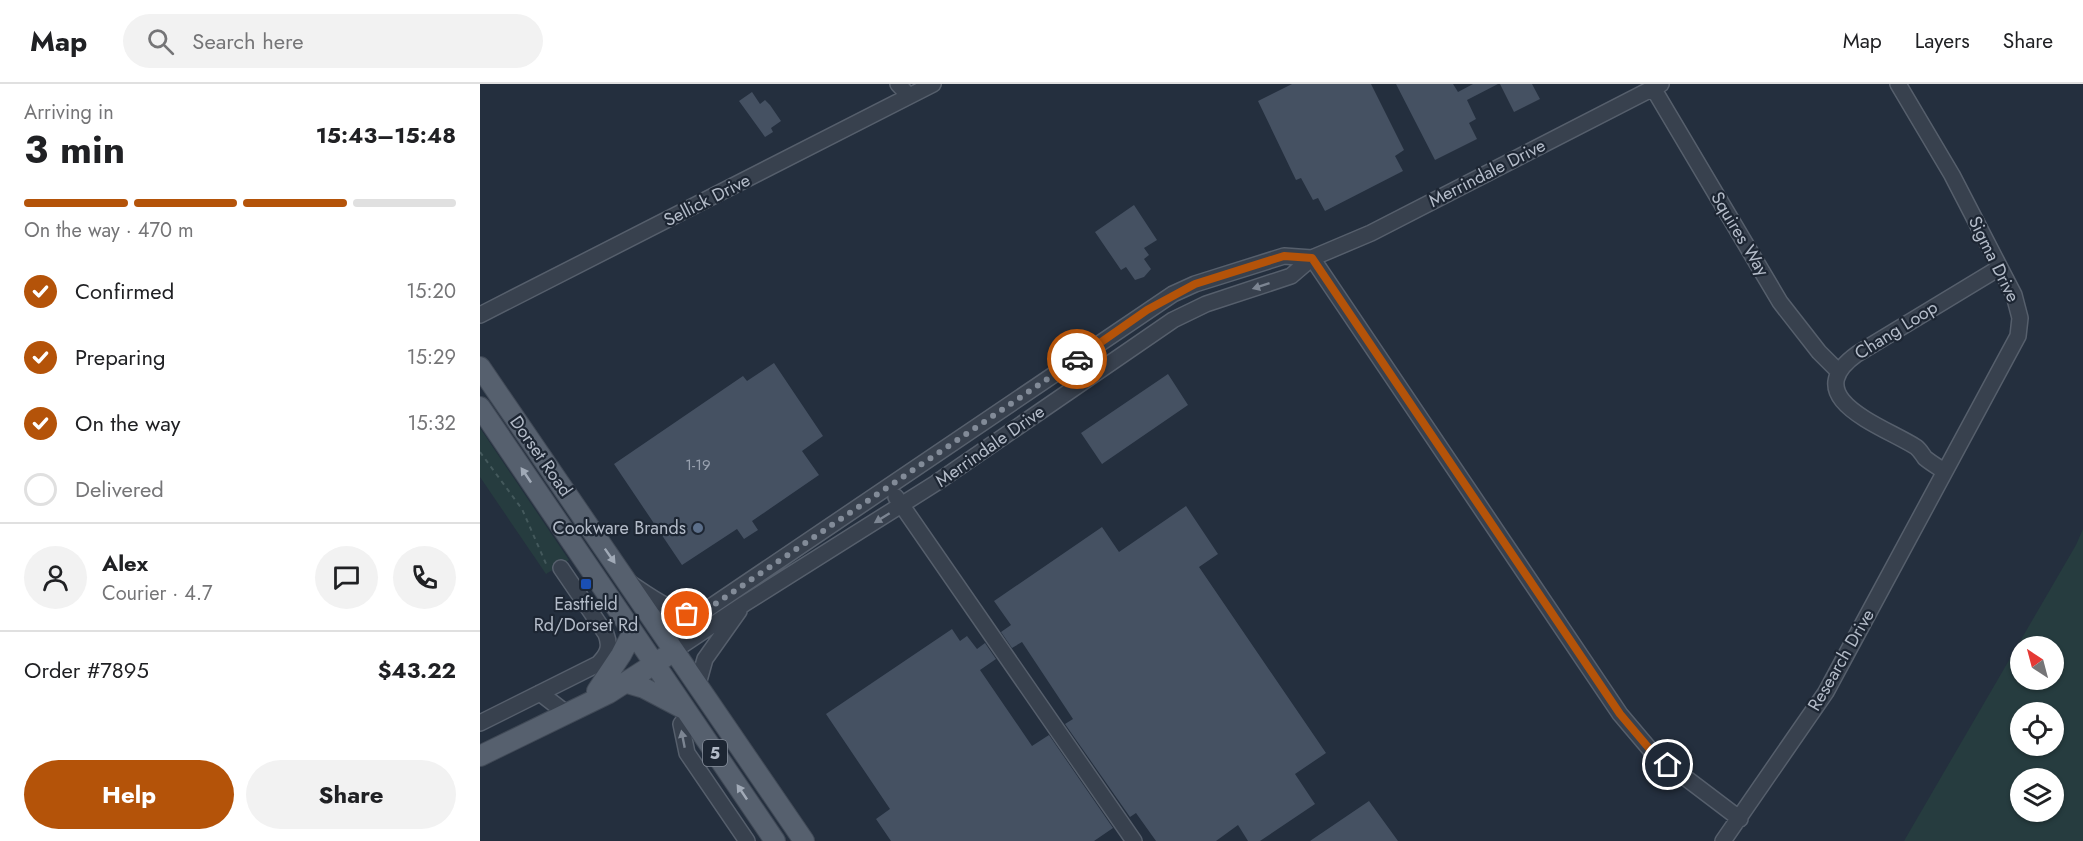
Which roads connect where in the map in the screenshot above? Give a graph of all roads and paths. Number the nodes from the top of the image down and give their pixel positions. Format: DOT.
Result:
graph roads {
  1 [pos="898,84"];
  2 [pos="933,84"];
  3 [pos="1898,84"];
  4 [pos="1657,86"];
  5 [pos="909,96"];
  6 [pos="1312,258"];
  7 [pos="1999,268"];
  8 [pos="480,315"];
  9 [pos="480,368"];
  10 [pos="1838,371"];
  11 [pos="480,407"];
  12 [pos="1004,408"];
  13 [pos="1017,427"];
  14 [pos="480,452"];
  15 [pos="1944,471"];
  16 [pos="889,487"];
  17 [pos="902,506"];
  18 [pos="555,569"];
  19 [pos="628,582"];
  20 [pos="744,604"];
  21 [pos="699,615"];
  22 [pos="632,634"];
  23 [pos="671,644"];
  24 [pos="651,659"];
  25 [pos="627,683"];
  26 [pos="698,684"];
  27 [pos="597,691"];
  28 [pos="540,693"];
  29 [pos="573,709"];
  30 [pos="688,712"];
  31 [pos="480,723"];
  32 [pos="480,756"];
  33 [pos="1740,819"];
  34 [pos="747,841"];
  35 [pos="775,841"];
  36 [pos="804,841"];
  37 [pos="1134,841"];
  38 [pos="1723,841"];
  1 -- 5 [label="street"];
  2 -- 5 [label="street, Sellick Drive"];
  3 -- 7 [label="street, Sigma Drive"];
  4 -- 6 [label="street, Merrindale Drive"];
  4 -- 10 [label="street, Squires Way"];
  5 -- 8 [label="street, Sellick Drive"];
  6 -- 12 [label="street, Merrindale Drive"];
  6 -- 13 [label="street, Merrindale Drive, one-way"];
  6 -- 33 [label="street"];
  7 -- 10 [label="street, Chang Loop"];
  7 -- 15 [label="street, Sigma Drive"];
  9 -- 19 [label="main road, Dorset Road / 5, one-way"];
  10 -- 15 [label="street, Chang Loop"];
  22 -- 11 [label="main road, Dorset Road / 5, one-way"];
  12 -- 13 [label="street"];
  12 -- 16 [label="street, Merrindale Drive"];
  13 -- 17 [label="street, Merrindale Drive"];
  14 -- 18 [label="path"];
  15 -- 33 [label="street, Research Drive"];
  16 -- 17 [label="street"];
  16 -- 21 [label="street, Merrindale Drive"];
  17 -- 20 [label="street, Merrindale Drive, one-way"];
  17 -- 37 [label="street"];
  18 -- 28 [label="street"];
  19 -- 21 [label="street"];
  19 -- 23 [label="main road, Dorset Road / 5"];
  20 -- 23 [label="street, Merrindale Drive"];
  20 -- 26 [label="street"];
  21 -- 23 [label="street, Merrindale Drive"];
  22 -- 24 [label="main road, Dorset Road / 5"];
  22 -- 27 [label="main road"];
  23 -- 24 [label="main road"];
  23 -- 26 [label="main road, Dorset Road / 5"];
  24 -- 25 [label="main road"];
  24 -- 27 [label="main road"];
  24 -- 30 [label="main road, Dorset Road / 5"];
  25 -- 29 [label="main road"];
  25 -- 30 [label="main road"];
  26 -- 36 [label="main road, Dorset Road / 5"];
  27 -- 29 [label="main road"];
  28 -- 29 [label="street"];
  28 -- 31 [label="street"];
  29 -- 32 [label="main road"];
  34 -- 30 [label="street, one-way"];
  35 -- 30 [label="main road, Dorset Road / 5, one-way"];
  33 -- 38 [label="street, Research Drive"];
}
